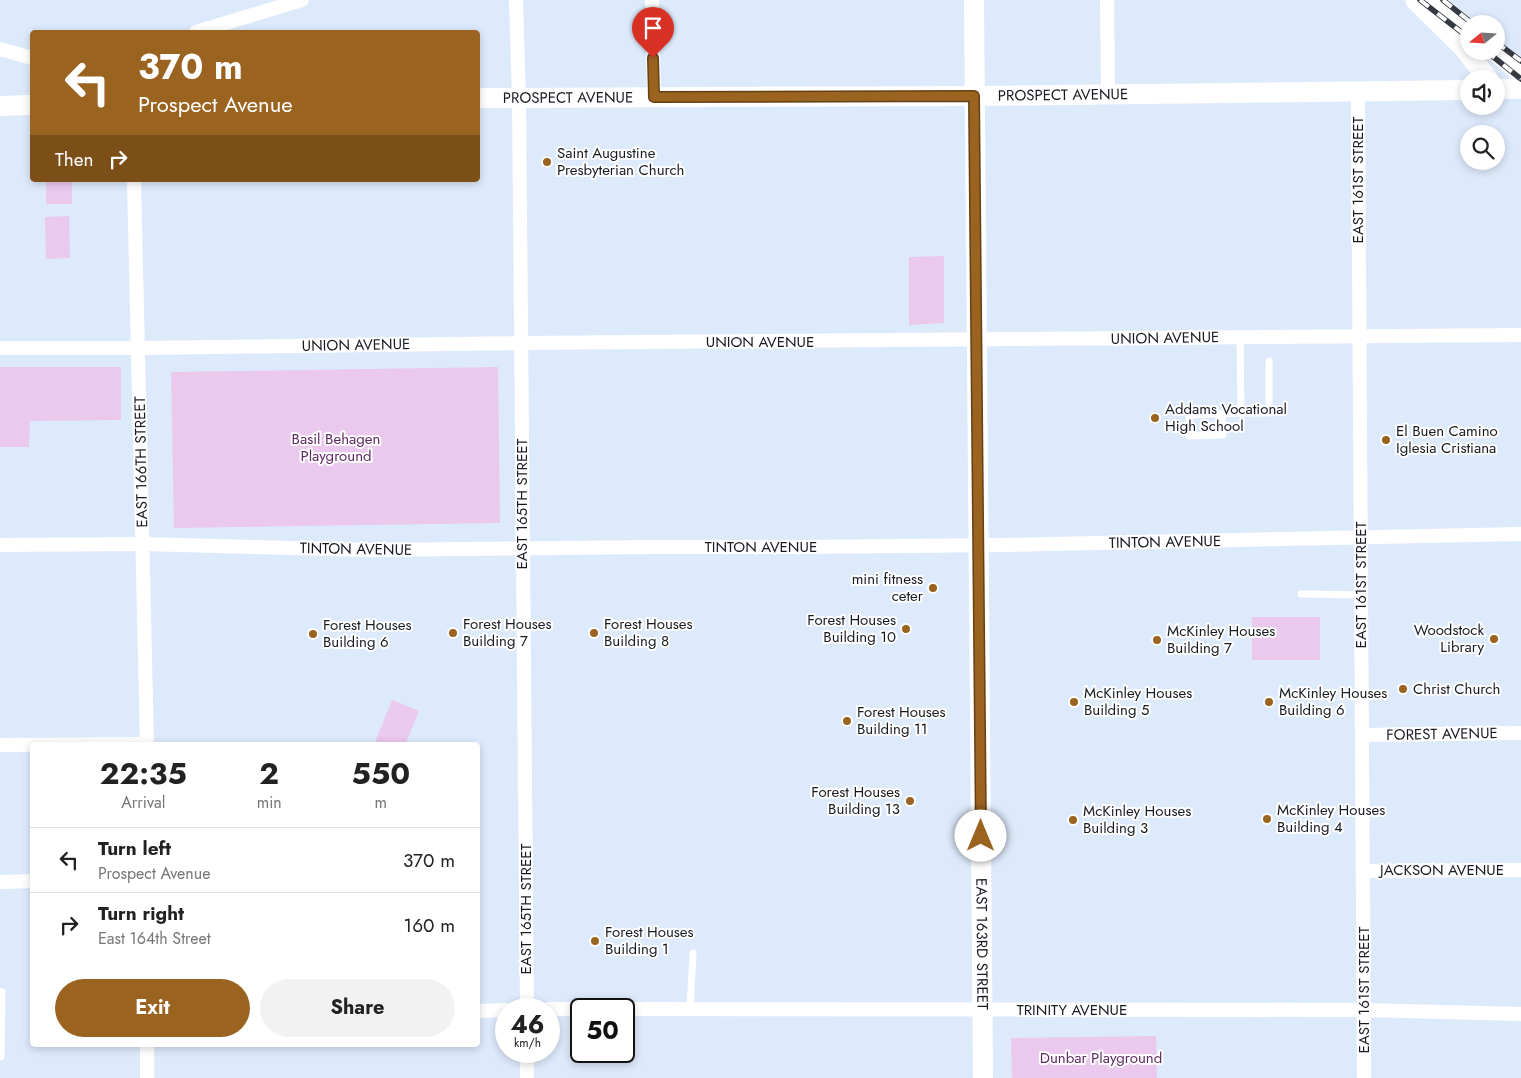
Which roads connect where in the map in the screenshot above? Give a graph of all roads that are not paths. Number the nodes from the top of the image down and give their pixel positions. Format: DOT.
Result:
graph roads {
  1 [pos="302,0"];
  2 [pos="516,0"];
  3 [pos="652,0"];
  4 [pos="974,0"];
  5 [pos="1106,0"];
  6 [pos="1415,0"];
  7 [pos="1432,0"];
  8 [pos="1460,23"];
  9 [pos="203,30"];
  10 [pos="0,49"];
  11 [pos="30,57"];
  12 [pos="1505,59"];
  13 [pos="1481,70"];
  14 [pos="1521,73"];
  15 [pos="1505,89"];
  16 [pos="1521,89"];
  17 [pos="1460,90"];
  18 [pos="1358,92"];
  19 [pos="1108,94"];
  20 [pos="974,96"];
  21 [pos="654,97"];
  22 [pos="480,98"];
  23 [pos="519,98"];
  24 [pos="30,104"];
  25 [pos="0,106"];
  26 [pos="134,182"];
  27 [pos="1521,335"];
  28 [pos="1360,336"];
  29 [pos="1240,337"];
  30 [pos="976,340"];
  31 [pos="521,343"];
  32 [pos="0,348"];
  33 [pos="139,348"];
  34 [pos="1269,362"];
  35 [pos="1241,413"];
  36 [pos="1222,414"];
  37 [pos="1521,534"];
  38 [pos="1361,538"];
  39 [pos="143,544"];
  40 [pos="0,545"];
  41 [pos="978,545"];
  42 [pos="523,549"];
  43 [pos="1301,594"];
  44 [pos="1361,595"];
  45 [pos="1521,733"];
  46 [pos="1362,735"];
  47 [pos="147,742"];
  48 [pos="0,745"];
  49 [pos="30,745"];
  50 [pos="1521,870"];
  51 [pos="1363,871"];
  52 [pos="30,881"];
  53 [pos="0,882"];
  54 [pos="693,953"];
  55 [pos="0,992"];
  56 [pos="527,998"];
  57 [pos="635,1009"];
  58 [pos="690,1009"];
  59 [pos="495,1010"];
  60 [pos="982,1010"];
  61 [pos="1364,1010"];
  62 [pos="480,1011"];
  63 [pos="1521,1014"];
  64 [pos="147,1047"];
  65 [pos="1,1057"];
  66 [pos="527,1063"];
  67 [pos="147,1078"];
  68 [pos="527,1078"];
  69 [pos="983,1078"];
  70 [pos="1364,1078"];
  1 -- 9 [label="street"];
  2 -- 23 [label="street, EAST 165TH STREET"];
  3 -- 21 [label="street"];
  4 -- 20 [label="main road, EAST 163RD STREET"];
  5 -- 19 [label="street"];
  6 -- 13 [label="main road"];
  7 -- 8 [label="main road"];
  10 -- 11 [label="street"];
  12 -- 14 [label="main road"];
  15 -- 16 [label="main road"];
  17 -- 18 [label="main road, PROSPECT AVENUE"];
  18 -- 19 [label="main road, PROSPECT AVENUE"];
  18 -- 28 [label="street, EAST 161ST STREET"];
  19 -- 20 [label="main road, PROSPECT AVENUE"];
  20 -- 21 [label="main road, PROSPECT AVENUE"];
  20 -- 30 [label="main road, EAST 163RD STREET"];
  21 -- 23 [label="main road, PROSPECT AVENUE"];
  22 -- 23 [label="main road, PROSPECT AVENUE"];
  23 -- 31 [label="street, EAST 165TH STREET"];
  24 -- 25 [label="main road"];
  26 -- 33 [label="street, EAST 166TH STREET"];
  27 -- 28 [label="street, UNION AVENUE"];
  28 -- 29 [label="street, UNION AVENUE"];
  28 -- 38 [label="street, EAST 161ST STREET"];
  29 -- 30 [label="street, UNION AVENUE"];
  29 -- 35 [label="lane"];
  30 -- 31 [label="street, UNION AVENUE"];
  30 -- 41 [label="main road, EAST 163RD STREET"];
  31 -- 33 [label="street, UNION AVENUE"];
  31 -- 42 [label="street, EAST 165TH STREET"];
  32 -- 33 [label="street, UNION AVENUE"];
  33 -- 39 [label="street, EAST 166TH STREET"];
  34 -- 35 [label="lane"];
  35 -- 36 [label="lane"];
  36 -- 36 [label="lane"];
  37 -- 38 [label="street, TINTON AVENUE"];
  38 -- 41 [label="street, TINTON AVENUE"];
  38 -- 44 [label="street, EAST 161ST STREET"];
  39 -- 40 [label="street, TINTON AVENUE"];
  39 -- 42 [label="street, TINTON AVENUE"];
  39 -- 47 [label="street, EAST 166TH STREET"];
  41 -- 42 [label="street, TINTON AVENUE"];
  41 -- 60 [label="main road, EAST 163RD STREET"];
  42 -- 56 [label="street, EAST 165TH STREET"];
  43 -- 44 [label="lane"];
  44 -- 46 [label="street, EAST 161ST STREET"];
  45 -- 46 [label="street, FOREST AVENUE"];
  46 -- 51 [label="street, EAST 161ST STREET"];
  48 -- 49 [label="street"];
  50 -- 51 [label="street, JACKSON AVENUE"];
  51 -- 61 [label="street, EAST 161ST STREET"];
  52 -- 53 [label="street"];
  54 -- 58 [label="lane"];
  55 -- 65 [label="lane"];
  57 -- 58 [label="street, TRINITY AVENUE"];
  58 -- 60 [label="street, TRINITY AVENUE"];
  59 -- 62 [label="street"];
  60 -- 61 [label="street, TRINITY AVENUE"];
  60 -- 69 [label="main road, EAST 163RD STREET"];
  61 -- 63 [label="street, TRINITY AVENUE"];
  61 -- 70 [label="street, EAST 161ST STREET"];
  64 -- 67 [label="street"];
  66 -- 68 [label="street"];
}
